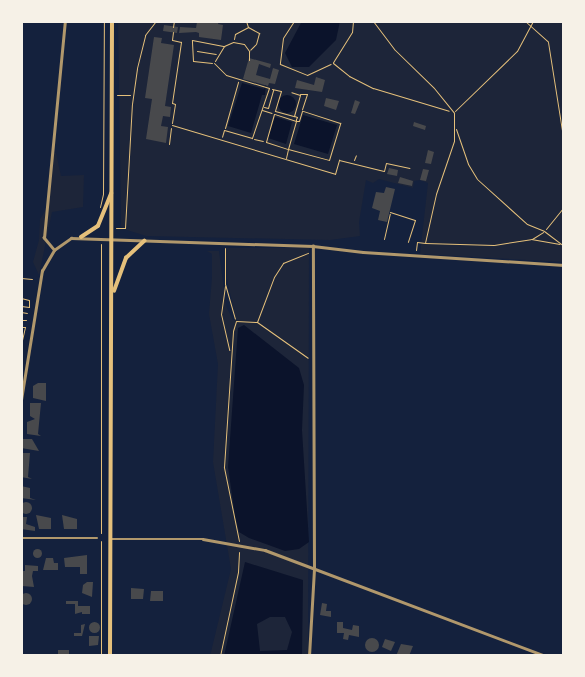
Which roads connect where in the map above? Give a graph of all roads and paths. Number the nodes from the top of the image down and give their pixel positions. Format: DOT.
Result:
graph roads {
  1 [pos="65,21"];
  2 [pos="104,21"];
  3 [pos="112,21"];
  4 [pos="156,21"];
  5 [pos="174,21"];
  6 [pos="246,21"];
  7 [pos="294,21"];
  8 [pos="353,21"];
  9 [pos="373,21"];
  10 [pos="526,21"];
  11 [pos="533,21"];
  12 [pos="532,26"];
  13 [pos="173,27"];
  14 [pos="248,27"];
  15 [pos="173,32"];
  16 [pos="233,42"];
  17 [pos="224,46"];
  18 [pos="194,51"];
  19 [pos="248,51"];
  20 [pos="218,54"];
  21 [pos="248,60"];
  22 [pos="214,63"];
  23 [pos="333,63"];
  24 [pos="239,79"];
  25 [pos="269,88"];
  26 [pos="274,89"];
  27 [pos="281,91"];
  28 [pos="284,92"];
  29 [pos="291,92"];
  30 [pos="132,95"];
  31 [pos="300,95"];
  32 [pos="113,96"];
  33 [pos="269,107"];
  34 [pos="261,108"];
  35 [pos="276,109"];
  36 [pos="302,111"];
  37 [pos="452,112"];
  38 [pos="274,114"];
  39 [pos="294,116"];
  40 [pos="296,121"];
  41 [pos="172,125"];
  42 [pos="455,127"];
  43 [pos="225,130"];
  44 [pos="252,138"];
  45 [pos="222,139"];
  46 [pos="266,142"];
  47 [pos="564,143"];
  48 [pos="169,144"];
  49 [pos="288,149"];
  50 [pos="356,155"];
  51 [pos="285,160"];
  52 [pos="330,160"];
  53 [pos="338,162"];
  54 [pos="353,162"];
  55 [pos="409,168"];
  56 [pos="113,192"];
  57 [pos="564,207"];
  58 [pos="97,216"];
  59 [pos="113,227"];
  60 [pos="544,231"];
  61 [pos="81,237"];
  62 [pos="101,238"];
  63 [pos="113,239"];
  64 [pos="384,239"];
  65 [pos="531,239"];
  66 [pos="144,241"];
  67 [pos="408,242"];
  68 [pos="225,243"];
  69 [pos="425,243"];
  70 [pos="563,245"];
  71 [pos="313,246"];
  72 [pos="54,250"];
  73 [pos="416,256"];
  74 [pos="564,264"];
  75 [pos="21,278"];
  76 [pos="32,279"];
  77 [pos="225,284"];
  78 [pos="113,293"];
  79 [pos="21,299"];
  80 [pos="21,306"];
  81 [pos="21,312"];
  82 [pos="27,313"];
  83 [pos="21,320"];
  84 [pos="26,320"];
  85 [pos="236,321"];
  86 [pos="257,322"];
  87 [pos="21,327"];
  88 [pos="21,331"];
  89 [pos="22,338"];
  90 [pos="21,345"];
  91 [pos="230,352"];
  92 [pos="312,361"];
  93 [pos="23,380"];
  94 [pos="21,400"];
  95 [pos="21,538"];
  96 [pos="99,538"];
  97 [pos="111,538"];
  98 [pos="240,544"];
  99 [pos="314,568"];
  100 [pos="101,656"];
  101 [pos="110,656"];
  102 [pos="220,656"];
  103 [pos="309,656"];
  104 [pos="546,656"];
  1 -- 72 [label="street"];
  2 -- 58 [label="path"];
  3 -- 32 [label="main road"];
  4 -- 30 [label="path"];
  5 -- 13 [label="path"];
  6 -- 14 [label="path"];
  7 -- 23 [label="path"];
  8 -- 23 [label="path"];
  9 -- 37 [label="path"];
  10 -- 12 [label="path"];
  11 -- 12 [label="path"];
  12 -- 37 [label="path"];
  12 -- 47 [label="path"];
  14 -- 16 [label="path"];
  14 -- 19 [label="path"];
  15 -- 41 [label="path"];
  16 -- 17 [label="path"];
  16 -- 19 [label="path"];
  17 -- 18 [label="path"];
  17 -- 20 [label="path"];
  18 -- 20 [label="path"];
  18 -- 22 [label="path"];
  19 -- 21 [label="path"];
  20 -- 22 [label="path"];
  22 -- 24 [label="path"];
  23 -- 37 [label="path"];
  24 -- 25 [label="path"];
  24 -- 43 [label="path"];
  25 -- 26 [label="path"];
  25 -- 34 [label="path"];
  26 -- 27 [label="path"];
  26 -- 33 [label="path"];
  27 -- 28 [label="path"];
  27 -- 35 [label="path"];
  29 -- 31 [label="path"];
  30 -- 32 [label="path"];
  30 -- 59 [label="path"];
  31 -- 36 [label="path"];
  31 -- 39 [label="path"];
  32 -- 56 [label="main road"];
  33 -- 34 [label="path"];
  33 -- 35 [label="path"];
  34 -- 38 [label="path"];
  34 -- 44 [label="path"];
  35 -- 39 [label="path"];
  36 -- 40 [label="path"];
  36 -- 52 [label="path"];
  37 -- 42 [label="path"];
  38 -- 40 [label="path"];
  38 -- 46 [label="path"];
  39 -- 40 [label="path"];
  40 -- 49 [label="path"];
  41 -- 45 [label="path"];
  41 -- 48 [label="path"];
  42 -- 60 [label="path"];
  42 -- 69 [label="path"];
  43 -- 44 [label="path"];
  43 -- 45 [label="path"];
  44 -- 46 [label="path"];
  45 -- 51 [label="path"];
  46 -- 49 [label="path"];
  49 -- 51 [label="path"];
  49 -- 52 [label="path"];
  50 -- 54 [label="path"];
  51 -- 53 [label="path"];
  52 -- 53 [label="path"];
  53 -- 54 [label="path"];
  54 -- 55 [label="path"];
  56 -- 59 [label="main road"];
  56 -- 61 [label="main road"];
  57 -- 60 [label="path"];
  59 -- 63 [label="main road"];
  60 -- 65 [label="path"];
  60 -- 70 [label="path"];
  61 -- 62 [label="street"];
  61 -- 72 [label="street"];
  62 -- 63 [label="street"];
  62 -- 96 [label="path"];
  63 -- 66 [label="street"];
  63 -- 78 [label="main road"];
  64 -- 67 [label="path"];
  65 -- 69 [label="path"];
  65 -- 70 [label="path"];
  66 -- 68 [label="street"];
  66 -- 78 [label="main road"];
  68 -- 71 [label="street"];
  68 -- 77 [label="path"];
  69 -- 73 [label="path"];
  71 -- 73 [label="street"];
  71 -- 86 [label="path"];
  71 -- 92 [label="street"];
  72 -- 93 [label="street"];
  73 -- 74 [label="street"];
  75 -- 76 [label="path"];
  77 -- 85 [label="path"];
  77 -- 91 [label="path"];
  78 -- 97 [label="main road"];
  79 -- 80 [label="path"];
  81 -- 82 [label="path"];
  83 -- 84 [label="path"];
  85 -- 86 [label="path"];
  85 -- 91 [label="path"];
  86 -- 92 [label="path"];
  87 -- 89 [label="path"];
  88 -- 89 [label="path"];
  89 -- 90 [label="path"];
  91 -- 98 [label="path"];
  92 -- 99 [label="street"];
  93 -- 94 [label="street"];
  95 -- 96 [label="street"];
  96 -- 100 [label="path"];
  97 -- 98 [label="street"];
  97 -- 101 [label="main road"];
  98 -- 99 [label="street"];
  98 -- 102 [label="path"];
  99 -- 103 [label="street"];
  99 -- 104 [label="street"];
}
